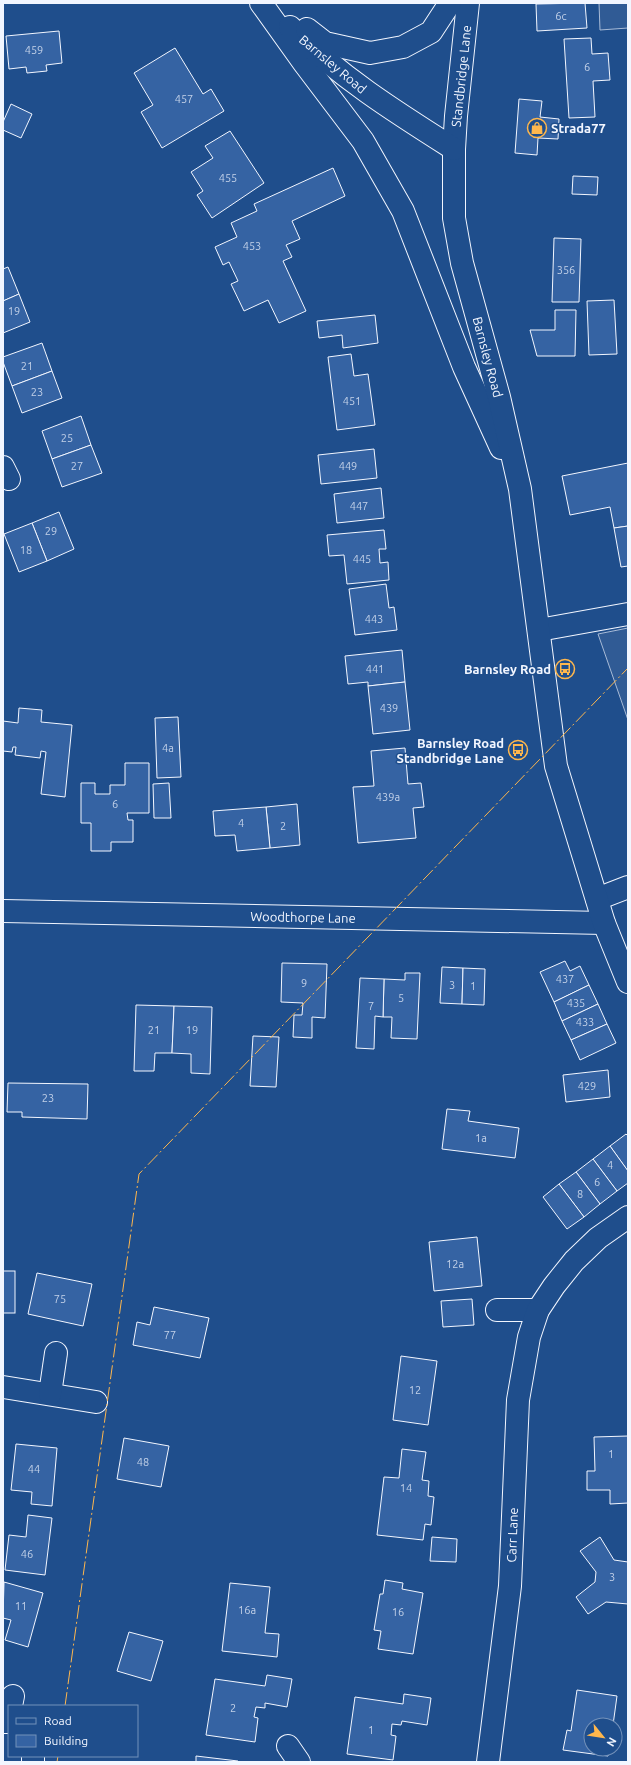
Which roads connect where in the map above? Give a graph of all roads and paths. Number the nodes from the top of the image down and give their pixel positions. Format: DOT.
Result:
graph roads {
  1 [pos="261,3"];
  2 [pos="266,3"];
  3 [pos="273,3"];
  4 [pos="450,3"];
  5 [pos="468,3"];
  6 [pos="454,149"];
  7 [pos="520,489"];
  8 [pos="628,614"];
  9 [pos="539,630"];
  10 [pos="628,886"];
  11 [pos="597,899"];
  12 [pos="3,911"];
  13 [pos="604,923"];
  14 [pos="628,982"];
  15 [pos="628,1217"];
  16 [pos="498,1310"];
  17 [pos="538,1310"];
  18 [pos="56,1354"];
  19 [pos="3,1388"];
  20 [pos="50,1394"];
  21 [pos="96,1402"];
  22 [pos="488,1762"];
  1 -- 7 [label="main road"];
  2 -- 6 [label="main road, Barnsley Road"];
  3 -- 4 [label="main road"];
  5 -- 6 [label="main road, Standbridge Lane"];
  6 -- 7 [label="main road, Barnsley Road"];
  7 -- 9 [label="main road, Barnsley Road"];
  8 -- 9 [label="main road"];
  9 -- 11 [label="main road, Barnsley Road"];
  10 -- 11 [label="main road"];
  11 -- 13 [label="main road, Barnsley Road"];
  12 -- 13 [label="main road, Woodthorpe Lane"];
  13 -- 14 [label="main road, Barnsley Road"];
  15 -- 17 [label="main road, Carr Lane"];
  16 -- 17 [label="main road"];
  17 -- 22 [label="main road, Carr Lane"];
  18 -- 20 [label="main road"];
  19 -- 20 [label="main road"];
  20 -- 21 [label="main road"];
}
